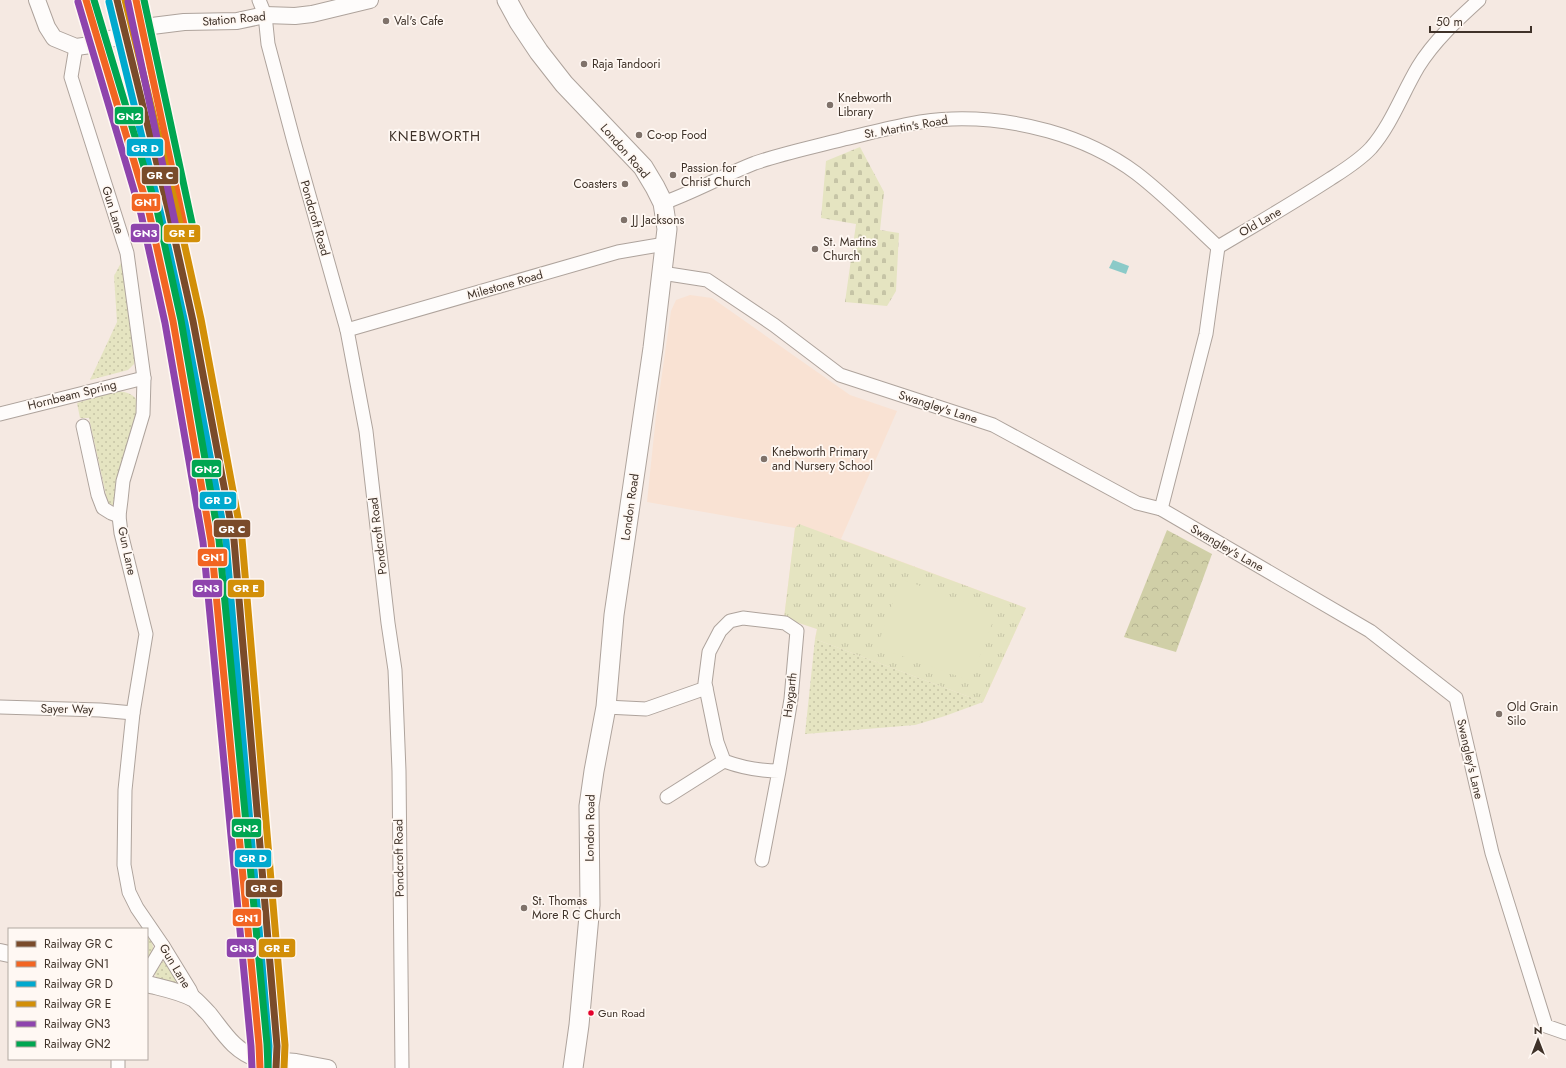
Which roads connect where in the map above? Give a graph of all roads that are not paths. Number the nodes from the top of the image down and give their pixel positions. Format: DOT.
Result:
graph roads {
  1 [pos="37,0"];
  2 [pos="259,0"];
  3 [pos="370,0"];
  4 [pos="507,0"];
  5 [pos="1480,0"];
  6 [pos="265,15"];
  7 [pos="76,47"];
  8 [pos="663,203"];
  9 [pos="665,244"];
  10 [pos="1218,247"];
  11 [pos="662,273"];
  12 [pos="347,330"];
  13 [pos="144,378"];
  14 [pos="0,414"];
  15 [pos="83,426"];
  16 [pos="1161,509"];
  17 [pos="120,516"];
  18 [pos="706,688"];
  19 [pos="0,707"];
  20 [pos="606,707"];
  21 [pos="134,713"];
  22 [pos="724,761"];
  23 [pos="779,771"];
  24 [pos="667,797"];
  25 [pos="762,860"];
  26 [pos="163,946"];
  27 [pos="148,971"];
  28 [pos="148,984"];
  29 [pos="194,999"];
  30 [pos="1566,1033"];
  31 [pos="328,1068"];
  32 [pos="402,1068"];
  33 [pos="573,1068"];
  1 -- 7 [label="street"];
  2 -- 6 [label="street, Pondcroft Road"];
  3 -- 6 [label="street, Station Road"];
  4 -- 8 [label="main road, London Road"];
  5 -- 10 [label="street, Old Lane"];
  6 -- 7 [label="street, Station Road"];
  6 -- 12 [label="street, Pondcroft Road"];
  7 -- 13 [label="street, Gun Lane"];
  8 -- 9 [label="main road, London Road"];
  8 -- 10 [label="street, St. Martin's Road"];
  9 -- 11 [label="main road, London Road"];
  9 -- 12 [label="street, Milestone Road"];
  10 -- 16 [label="street"];
  11 -- 16 [label="street, Swangley's Lane"];
  11 -- 20 [label="main road, London Road"];
  12 -- 32 [label="street, Pondcroft Road"];
  13 -- 14 [label="street, Hornbeam Spring"];
  13 -- 17 [label="street, Gun Lane"];
  15 -- 17 [label="street"];
  16 -- 30 [label="street, Swangley's Lane"];
  17 -- 21 [label="street, Gun Lane"];
  18 -- 20 [label="street"];
  18 -- 22 [label="street, Haygarth"];
  18 -- 23 [label="street, Haygarth"];
  19 -- 21 [label="street, Sayer Way"];
  20 -- 33 [label="main road, London Road"];
  21 -- 26 [label="street, Gun Lane"];
  22 -- 23 [label="street"];
  22 -- 24 [label="street"];
  23 -- 25 [label="street"];
  26 -- 27 [label="street"];
  26 -- 29 [label="street, Gun Lane"];
  28 -- 29 [label="street"];
  29 -- 31 [label="street"];
}
